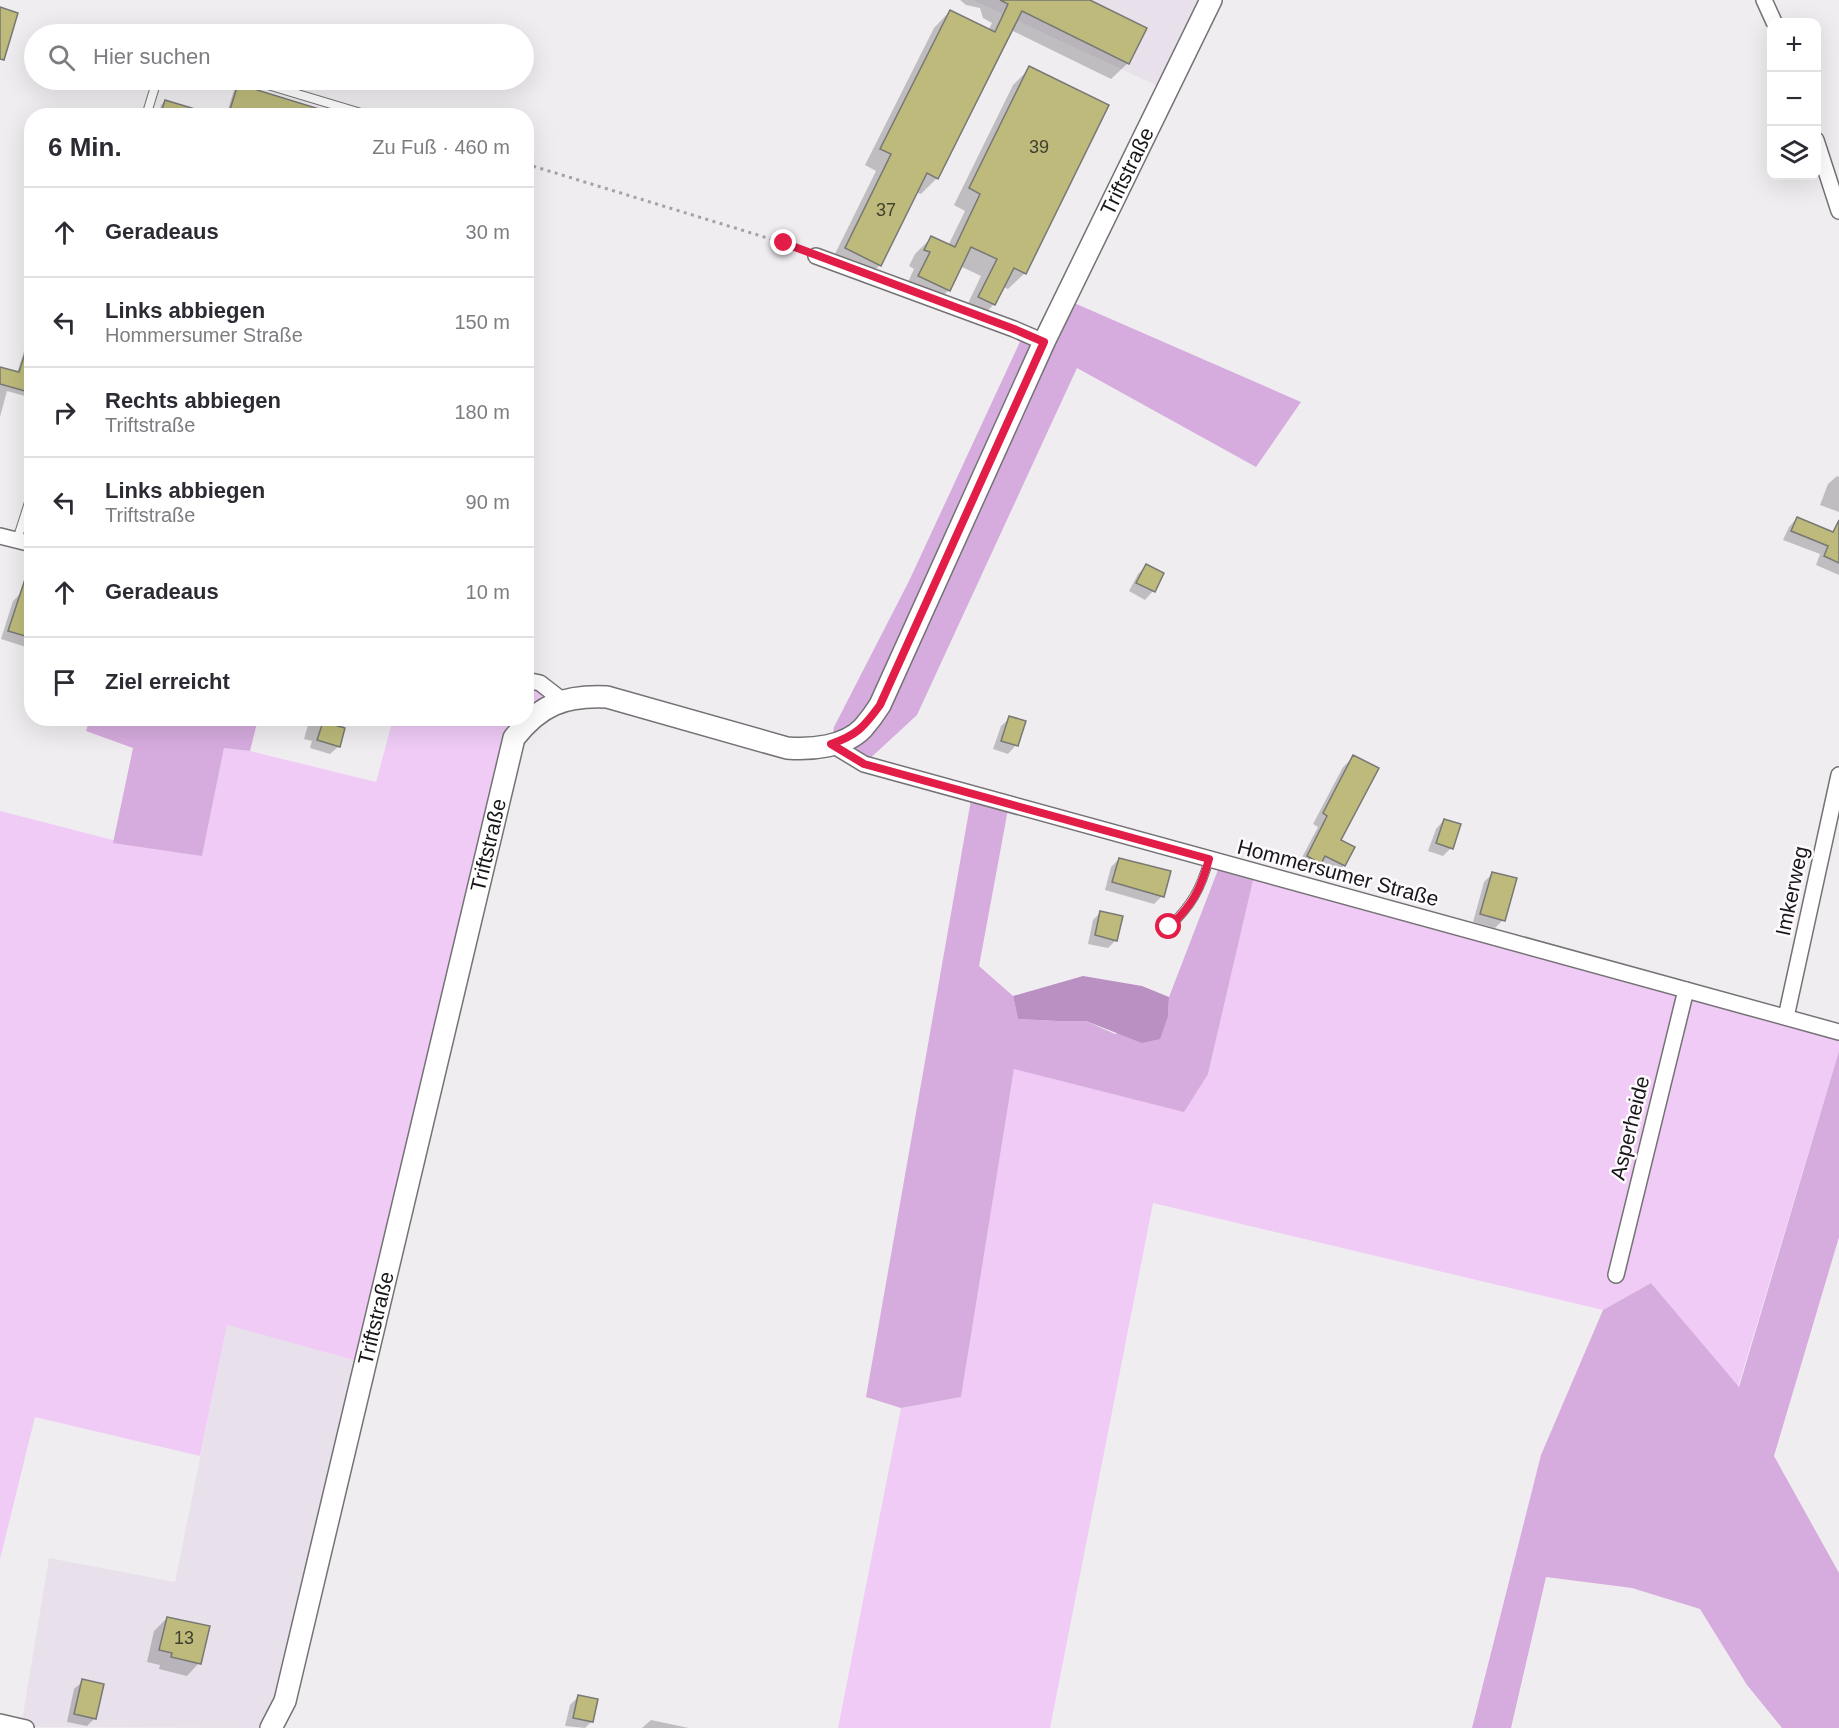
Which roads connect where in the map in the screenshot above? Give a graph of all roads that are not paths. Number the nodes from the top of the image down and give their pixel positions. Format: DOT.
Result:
graph roads {
  1 [pos="1211,0"];
  2 [pos="1764,0"];
  3 [pos="1772,18"];
  4 [pos="154,90"];
  5 [pos="284,90"];
  6 [pos="148,108"];
  7 [pos="344,108"];
  8 [pos="1821,156"];
  9 [pos="1839,211"];
  10 [pos="816,256"];
  11 [pos="1044,342"];
  12 [pos="0,536"];
  13 [pos="24,542"];
  14 [pos="534,682"];
  15 [pos="562,700"];
  16 [pos="534,718"];
  17 [pos="523,726"];
  18 [pos="831,744"];
  19 [pos="1839,775"];
  20 [pos="1209,859"];
  21 [pos="1169,927"];
  22 [pos="1686,990"];
  23 [pos="1786,1017"];
  24 [pos="1839,1032"];
  25 [pos="1616,1275"];
  26 [pos="0,1722"];
  27 [pos="26,1728"];
  28 [pos="271,1728"];
  1 -- 11 [label="street, Triftstraße"];
  2 -- 3 [label="street"];
  4 -- 6 [label="lane"];
  5 -- 7 [label="lane"];
  8 -- 9 [label="street"];
  10 -- 11 [label="street"];
  11 -- 18 [label="street, Triftstraße"];
  12 -- 13 [label="street"];
  14 -- 15 [label="street"];
  15 -- 16 [label="street, Triftstraße"];
  15 -- 18 [label="street, Triftstraße"];
  17 -- 28 [label="street, Triftstraße"];
  18 -- 20 [label="street, Hommersumer Straße"];
  19 -- 23 [label="street, Imkerweg"];
  20 -- 21 [label="lane"];
  20 -- 22 [label="street, Hommersumer Straße"];
  22 -- 23 [label="street, Hommersumer Straße"];
  22 -- 25 [label="street, Asperheide"];
  23 -- 24 [label="street, Hommersumer Straße"];
  26 -- 27 [label="street"];
}
